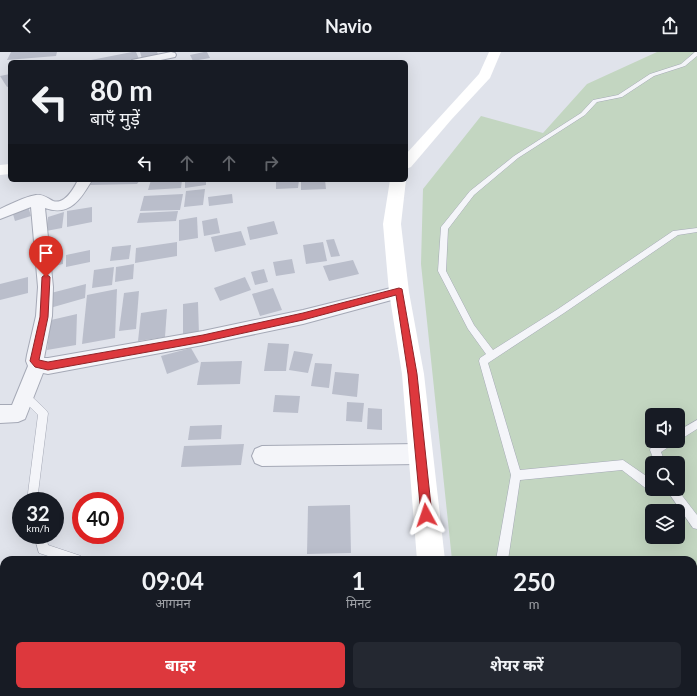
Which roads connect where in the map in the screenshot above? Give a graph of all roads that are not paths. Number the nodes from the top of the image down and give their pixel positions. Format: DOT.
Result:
graph roads {
  1 [pos="495,52"];
  2 [pos="697,53"];
  3 [pos="172,56"];
  4 [pos="148,60"];
  5 [pos="408,162"];
  6 [pos="84,182"];
  7 [pos="398,182"];
  8 [pos="37,199"];
  9 [pos="0,214"];
  10 [pos="697,230"];
  11 [pos="399,292"];
  12 [pos="492,355"];
  13 [pos="38,364"];
  14 [pos="25,396"];
  15 [pos="0,414"];
  16 [pos="697,424"];
  17 [pos="685,432"];
  18 [pos="658,448"];
  19 [pos="420,454"];
  20 [pos="262,456"];
  21 [pos="657,456"];
  22 [pos="516,475"];
  23 [pos="645,481"];
  24 [pos="33,492"];
  25 [pos="676,496"];
  26 [pos="697,524"];
  27 [pos="42,544"];
  28 [pos="65,556"];
  29 [pos="431,556"];
  30 [pos="503,556"];
  1 -- 5 [label="street"];
  2 -- 12 [label="lane"];
  3 -- 4 [label="street"];
  6 -- 8 [label="street"];
  7 -- 11 [label="street"];
  8 -- 9 [label="street"];
  8 -- 13 [label="street"];
  10 -- 12 [label="lane"];
  11 -- 13 [label="street"];
  11 -- 19 [label="street"];
  12 -- 22 [label="lane"];
  13 -- 14 [label="street"];
  14 -- 15 [label="street"];
  14 -- 24 [label="lane"];
  16 -- 17 [label="lane"];
  18 -- 21 [label="lane"];
  19 -- 20 [label="street"];
  19 -- 29 [label="street"];
  22 -- 23 [label="lane"];
  22 -- 30 [label="lane"];
  25 -- 26 [label="lane"];
  27 -- 28 [label="lane"];
}
